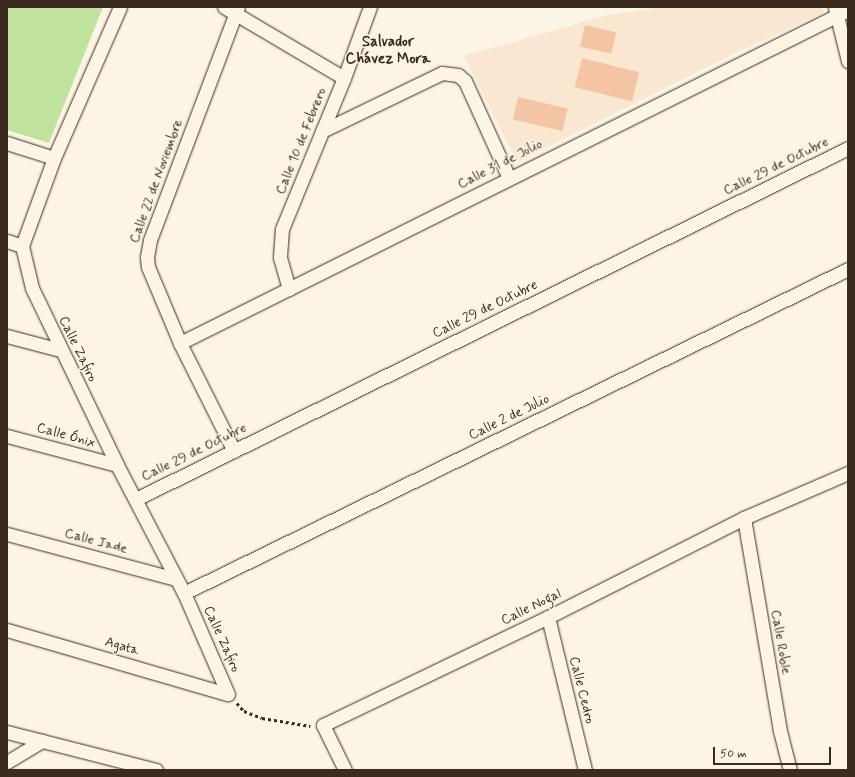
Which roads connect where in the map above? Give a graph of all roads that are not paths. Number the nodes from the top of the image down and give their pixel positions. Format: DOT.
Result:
graph roads {
  1 [pos="120,7"];
  2 [pos="224,7"];
  3 [pos="370,7"];
  4 [pos="236,11"];
  5 [pos="840,11"];
  6 [pos="848,61"];
  7 [pos="344,78"];
  8 [pos="322,131"];
  9 [pos="7,143"];
  10 [pos="848,148"];
  11 [pos="54,158"];
  12 [pos="509,178"];
  13 [pos="7,241"];
  14 [pos="22,246"];
  15 [pos="848,269"];
  16 [pos="289,288"];
  17 [pos="7,336"];
  18 [pos="180,343"];
  19 [pos="60,350"];
  20 [pos="7,436"];
  21 [pos="234,450"];
  22 [pos="118,465"];
  23 [pos="848,473"];
  24 [pos="136,499"];
  25 [pos="744,518"];
  26 [pos="7,534"];
  27 [pos="176,579"];
  28 [pos="184,593"];
  29 [pos="548,617"];
  30 [pos="7,630"];
  31 [pos="228,694"];
  32 [pos="7,732"];
  33 [pos="42,741"];
  34 [pos="7,762"];
  35 [pos="156,770"];
  36 [pos="345,770"];
  37 [pos="585,770"];
  38 [pos="790,770"];
  1 -- 11 [label="street"];
  2 -- 4 [label="street"];
  3 -- 7 [label="street, Calle 10 de Febrero"];
  4 -- 7 [label="street"];
  4 -- 18 [label="street, Calle 22 de Noviembre"];
  5 -- 6 [label="street"];
  5 -- 12 [label="street, Calle 31 de Julio"];
  7 -- 8 [label="street, Calle 10 de Febrero"];
  8 -- 12 [label="street"];
  8 -- 16 [label="street, Calle 10 de Febrero"];
  9 -- 11 [label="street"];
  10 -- 21 [label="street, Calle 29 de Octubre"];
  11 -- 14 [label="street"];
  12 -- 16 [label="street, Calle 31 de Julio"];
  13 -- 14 [label="street"];
  14 -- 19 [label="street, Calle Zafiro"];
  15 -- 28 [label="street, Calle 2 de Julio"];
  16 -- 18 [label="street, Calle 31 de Julio"];
  17 -- 19 [label="street"];
  18 -- 21 [label="street, Calle 22 de Noviembre"];
  19 -- 22 [label="street, Calle Zafiro"];
  20 -- 22 [label="street, Calle Ónix"];
  21 -- 24 [label="street, Calle 29 de Octubre"];
  22 -- 24 [label="street, Calle Zafiro"];
  23 -- 25 [label="street, Calle Nogal"];
  24 -- 27 [label="street, Calle Zafiro"];
  25 -- 29 [label="street, Calle Nogal"];
  25 -- 38 [label="street, Calle Roble"];
  26 -- 27 [label="street, Calle Jade"];
  27 -- 28 [label="street, Calle Zafiro"];
  28 -- 31 [label="street, Calle Zafiro"];
  29 -- 36 [label="street, Calle Nogal"];
  29 -- 37 [label="street, Calle Cedro"];
  30 -- 31 [label="street, Agata"];
  32 -- 33 [label="street"];
  33 -- 34 [label="street"];
  33 -- 35 [label="street"];
}
